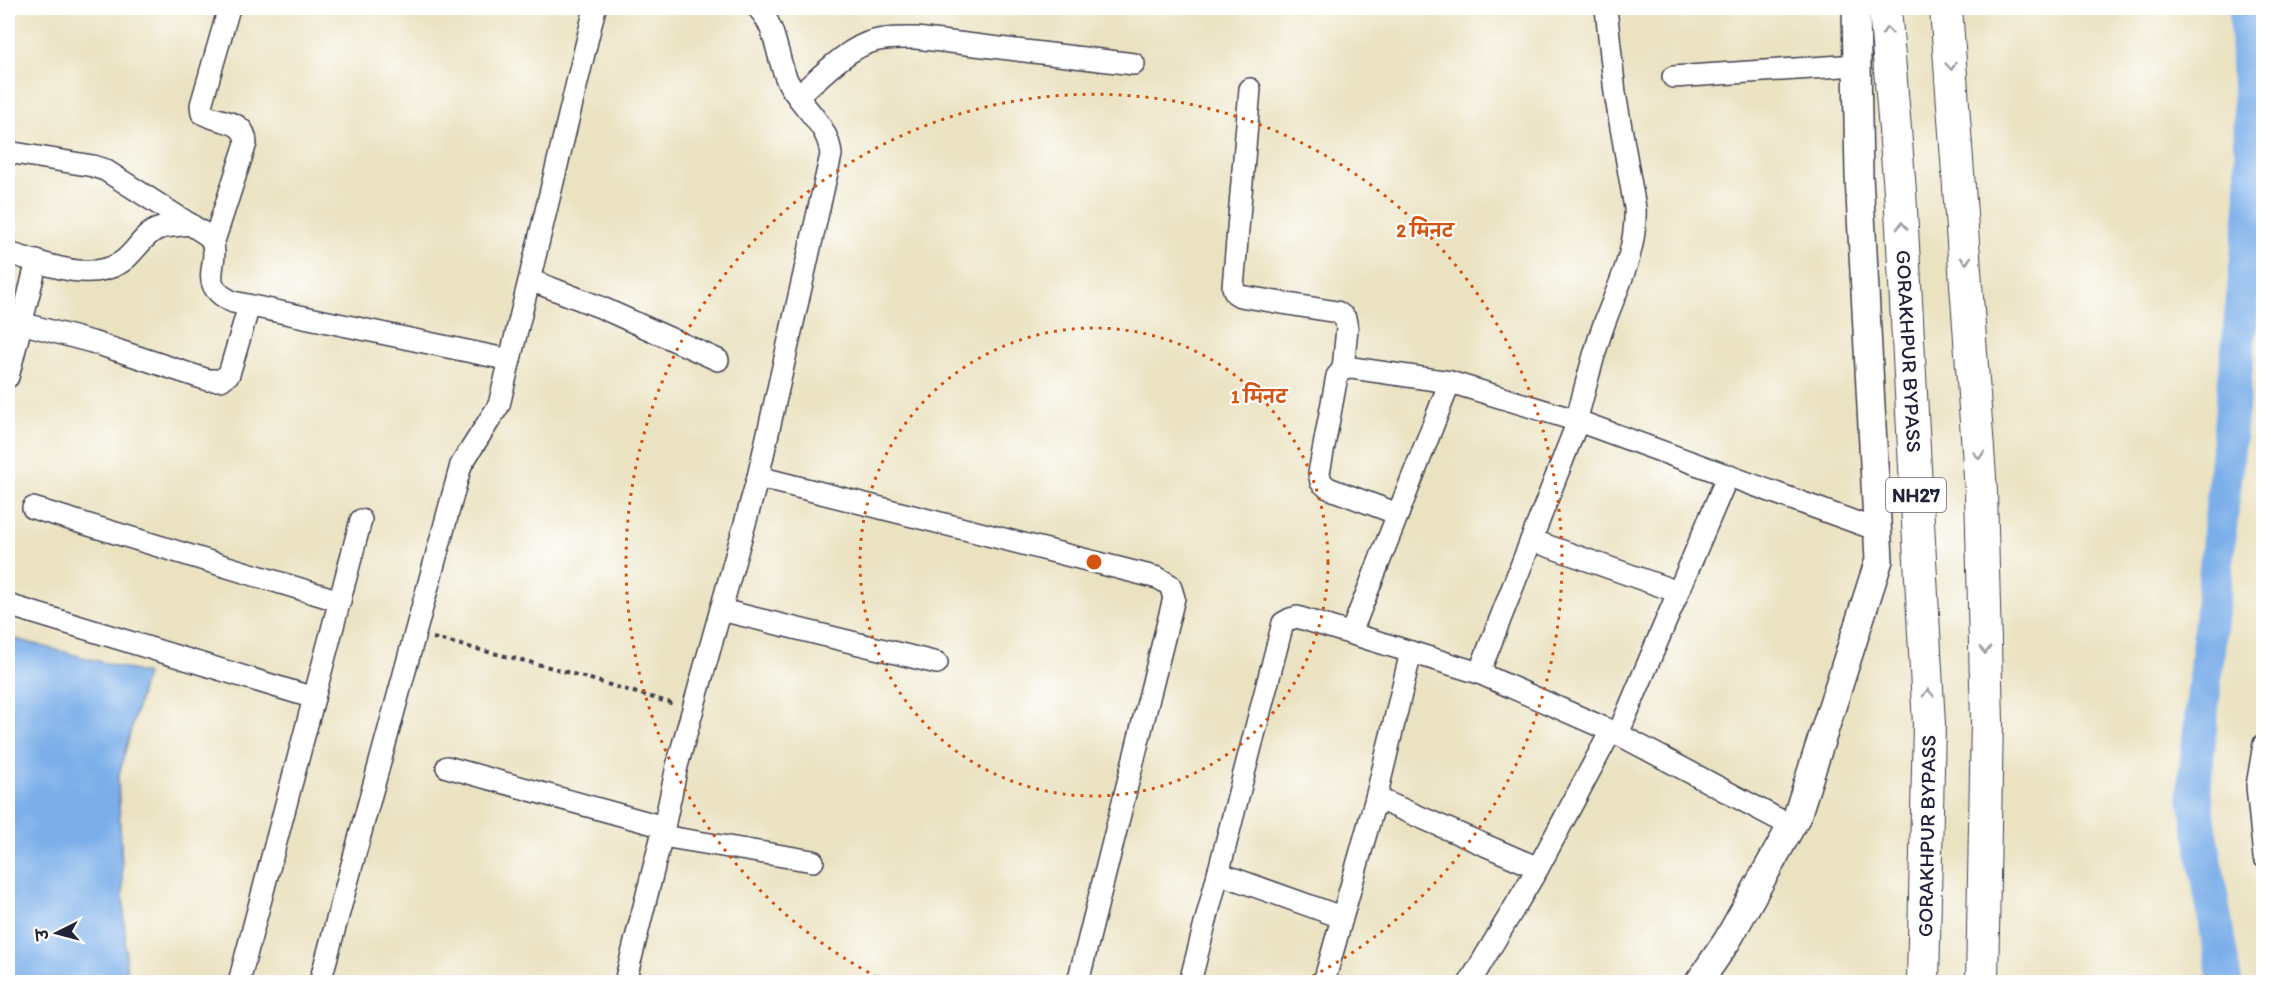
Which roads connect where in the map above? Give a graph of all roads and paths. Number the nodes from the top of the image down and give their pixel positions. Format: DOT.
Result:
graph roads {
  1 [pos="229,8"];
  2 [pos="595,8"];
  3 [pos="758,8"];
  4 [pos="1606,8"];
  5 [pos="1856,8"];
  6 [pos="1886,8"];
  7 [pos="1946,8"];
  8 [pos="1134,64"];
  9 [pos="1857,65"];
  10 [pos="1673,77"];
  11 [pos="1250,89"];
  12 [pos="798,96"];
  13 [pos="8,152"];
  14 [pos="190,224"];
  15 [pos="213,244"];
  16 [pos="8,253"];
  17 [pos="37,261"];
  18 [pos="530,280"];
  19 [pos="249,306"];
  20 [pos="21,323"];
  21 [pos="510,360"];
  22 [pos="718,360"];
  23 [pos="1343,369"];
  24 [pos="8,377"];
  25 [pos="1450,382"];
  26 [pos="1577,421"];
  27 [pos="1728,474"];
  28 [pos="758,477"];
  29 [pos="33,508"];
  30 [pos="1398,514"];
  31 [pos="361,520"];
  32 [pos="1877,530"];
  33 [pos="1531,540"];
  34 [pos="1678,592"];
  35 [pos="340,601"];
  36 [pos="8,605"];
  37 [pos="721,610"];
  38 [pos="415,633"];
  39 [pos="1351,633"];
  40 [pos="1412,652"];
  41 [pos="937,663"];
  42 [pos="1479,673"];
  43 [pos="314,698"];
  44 [pos="692,709"];
  45 [pos="1615,733"];
  46 [pos="2264,744"];
  47 [pos="447,767"];
  48 [pos="1376,798"];
  49 [pos="1791,826"];
  50 [pos="663,832"];
  51 [pos="2264,857"];
  52 [pos="813,861"];
  53 [pos="1538,868"];
  54 [pos="1218,873"];
  55 [pos="1341,917"];
  56 [pos="239,982"];
  57 [pos="320,982"];
  58 [pos="625,982"];
  59 [pos="1078,982"];
  60 [pos="1190,982"];
  61 [pos="1324,982"];
  62 [pos="1470,982"];
  63 [pos="1699,982"];
  64 [pos="1923,982"];
  65 [pos="1982,982"];
  1 -- 15 [label="street"];
  2 -- 18 [label="street"];
  3 -- 12 [label="street"];
  4 -- 26 [label="street"];
  5 -- 9 [label="main road"];
  64 -- 6 [label="highway, GORAKHPUR BYPASS / NH27, one-way"];
  7 -- 65 [label="highway, one-way"];
  8 -- 12 [label="street"];
  9 -- 10 [label="street"];
  9 -- 32 [label="main road"];
  11 -- 23 [label="street"];
  12 -- 28 [label="street"];
  13 -- 14 [label="street"];
  14 -- 15 [label="street"];
  14 -- 17 [label="street"];
  15 -- 19 [label="street"];
  16 -- 17 [label="street"];
  17 -- 20 [label="street"];
  18 -- 21 [label="street"];
  18 -- 22 [label="street"];
  19 -- 20 [label="street"];
  19 -- 21 [label="street"];
  20 -- 24 [label="street"];
  21 -- 38 [label="street"];
  23 -- 25 [label="street"];
  23 -- 30 [label="street"];
  25 -- 26 [label="street"];
  25 -- 30 [label="street"];
  26 -- 27 [label="street"];
  26 -- 33 [label="street"];
  27 -- 32 [label="street"];
  27 -- 34 [label="street"];
  28 -- 37 [label="street"];
  28 -- 59 [label="street"];
  29 -- 35 [label="street"];
  30 -- 39 [label="street"];
  31 -- 35 [label="street"];
  32 -- 49 [label="main road"];
  33 -- 34 [label="street"];
  33 -- 42 [label="street"];
  34 -- 45 [label="street"];
  35 -- 43 [label="street"];
  36 -- 43 [label="street"];
  37 -- 41 [label="street"];
  37 -- 44 [label="street"];
  38 -- 44 [label="path"];
  38 -- 57 [label="street"];
  39 -- 40 [label="street"];
  39 -- 54 [label="street"];
  40 -- 42 [label="street"];
  40 -- 48 [label="street"];
  42 -- 45 [label="street"];
  43 -- 56 [label="street"];
  44 -- 50 [label="street"];
  45 -- 49 [label="street"];
  45 -- 53 [label="street"];
  46 -- 51 [label="street"];
  47 -- 50 [label="street"];
  48 -- 53 [label="street"];
  48 -- 55 [label="street"];
  49 -- 63 [label="main road"];
  50 -- 52 [label="street"];
  50 -- 58 [label="street"];
  53 -- 62 [label="street"];
  54 -- 55 [label="street"];
  54 -- 60 [label="street"];
  55 -- 61 [label="street"];
}
